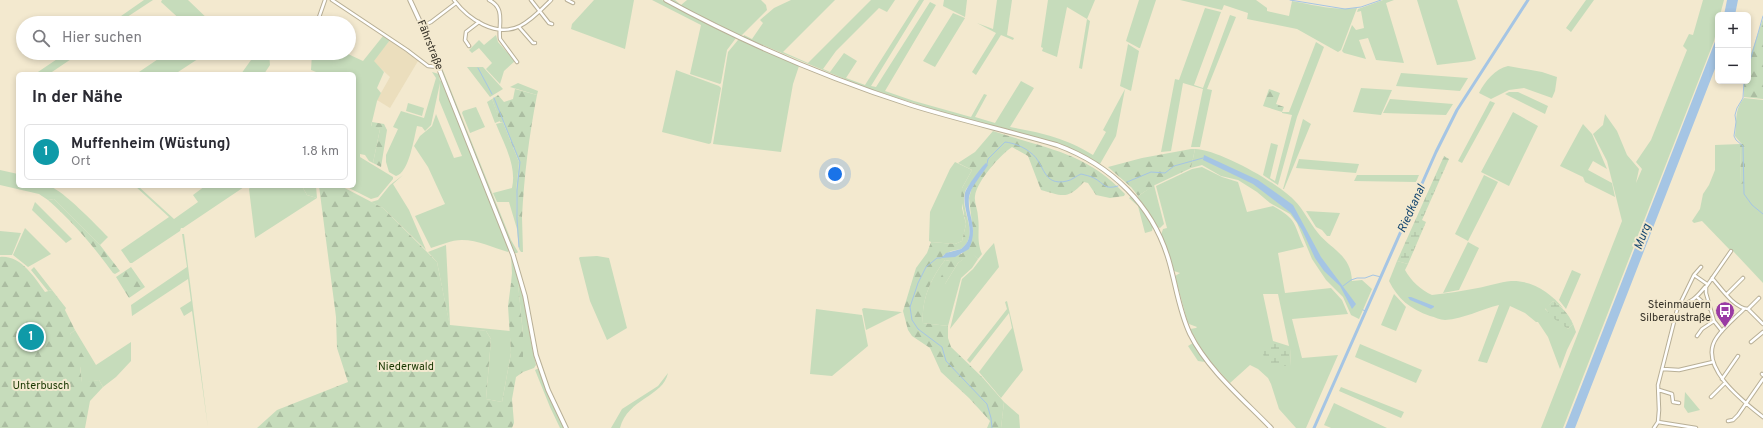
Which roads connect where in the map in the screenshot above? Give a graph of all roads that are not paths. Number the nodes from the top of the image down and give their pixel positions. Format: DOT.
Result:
graph roads {
  1 [pos="325,0"];
  2 [pos="332,0"];
  3 [pos="410,0"];
  4 [pos="454,0"];
  5 [pos="489,0"];
  6 [pos="531,0"];
  7 [pos="551,0"];
  8 [pos="567,0"];
  9 [pos="666,0"];
  10 [pos="456,3"];
  11 [pos="573,3"];
  12 [pos="540,11"];
  13 [pos="319,16"];
  14 [pos="479,22"];
  15 [pos="552,24"];
  16 [pos="422,26"];
  17 [pos="519,27"];
  18 [pos="500,29"];
  19 [pos="535,43"];
  20 [pos="469,46"];
  21 [pos="517,62"];
  22 [pos="438,67"];
  23 [pos="1730,251"];
  24 [pos="1701,267"];
  25 [pos="1694,275"];
  26 [pos="1712,278"];
  27 [pos="1743,278"];
  28 [pos="1707,285"];
  29 [pos="1727,294"];
  30 [pos="1697,297"];
  31 [pos="1759,298"];
  32 [pos="1678,305"];
  33 [pos="1746,309"];
  34 [pos="1711,310"];
  35 [pos="1714,321"];
  36 [pos="1763,324"];
  37 [pos="1722,331"];
  38 [pos="1763,332"];
  39 [pos="1697,336"];
  40 [pos="1751,342"];
  41 [pos="1738,356"];
  42 [pos="1713,362"];
  43 [pos="1663,369"];
  44 [pos="1722,379"];
  45 [pos="1763,379"];
  46 [pos="1725,383"];
  47 [pos="1659,390"];
  48 [pos="1711,397"];
  49 [pos="1680,403"];
  50 [pos="1745,403"];
  51 [pos="1763,417"];
  52 [pos="1728,421"];
  53 [pos="1658,422"];
  54 [pos="1669,424"];
  55 [pos="566,428"];
  56 [pos="1271,428"];
  57 [pos="1654,428"];
  58 [pos="1670,428"];
  59 [pos="1696,428"];
  1 -- 13 [label="street"];
  2 -- 22 [label="street"];
  3 -- 16 [label="main road, Fährstraße"];
  4 -- 10 [label="street"];
  5 -- 18 [label="street"];
  6 -- 12 [label="street"];
  7 -- 12 [label="street"];
  8 -- 11 [label="street"];
  9 -- 56 [label="main road"];
  10 -- 14 [label="street"];
  10 -- 16 [label="street"];
  12 -- 15 [label="street"];
  12 -- 17 [label="street"];
  14 -- 18 [label="street"];
  14 -- 20 [label="street"];
  16 -- 22 [label="main road, Fährstraße"];
  17 -- 18 [label="street"];
  17 -- 19 [label="street"];
  18 -- 21 [label="street"];
  22 -- 55 [label="main road, Fährstraße"];
  23 -- 26 [label="street"];
  24 -- 25 [label="street"];
  25 -- 28 [label="street"];
  25 -- 32 [label="street"];
  26 -- 28 [label="street"];
  26 -- 29 [label="street"];
  27 -- 29 [label="street"];
  28 -- 30 [label="street"];
  28 -- 34 [label="street"];
  29 -- 33 [label="street"];
  30 -- 32 [label="street"];
  30 -- 34 [label="street"];
  31 -- 33 [label="street"];
  32 -- 43 [label="street"];
  33 -- 36 [label="street"];
  33 -- 37 [label="street"];
  34 -- 35 [label="street"];
  35 -- 37 [label="street"];
  35 -- 39 [label="street"];
  37 -- 42 [label="street"];
  38 -- 40 [label="street"];
  41 -- 44 [label="street"];
  42 -- 43 [label="street"];
  42 -- 44 [label="street"];
  43 -- 47 [label="street"];
  44 -- 46 [label="street"];
  45 -- 50 [label="street"];
  46 -- 48 [label="street"];
  46 -- 50 [label="street"];
  47 -- 49 [label="street"];
  47 -- 53 [label="street"];
  50 -- 51 [label="street"];
  50 -- 52 [label="street"];
  53 -- 54 [label="street"];
  53 -- 57 [label="street"];
  54 -- 58 [label="street"];
  54 -- 59 [label="street"];
}
